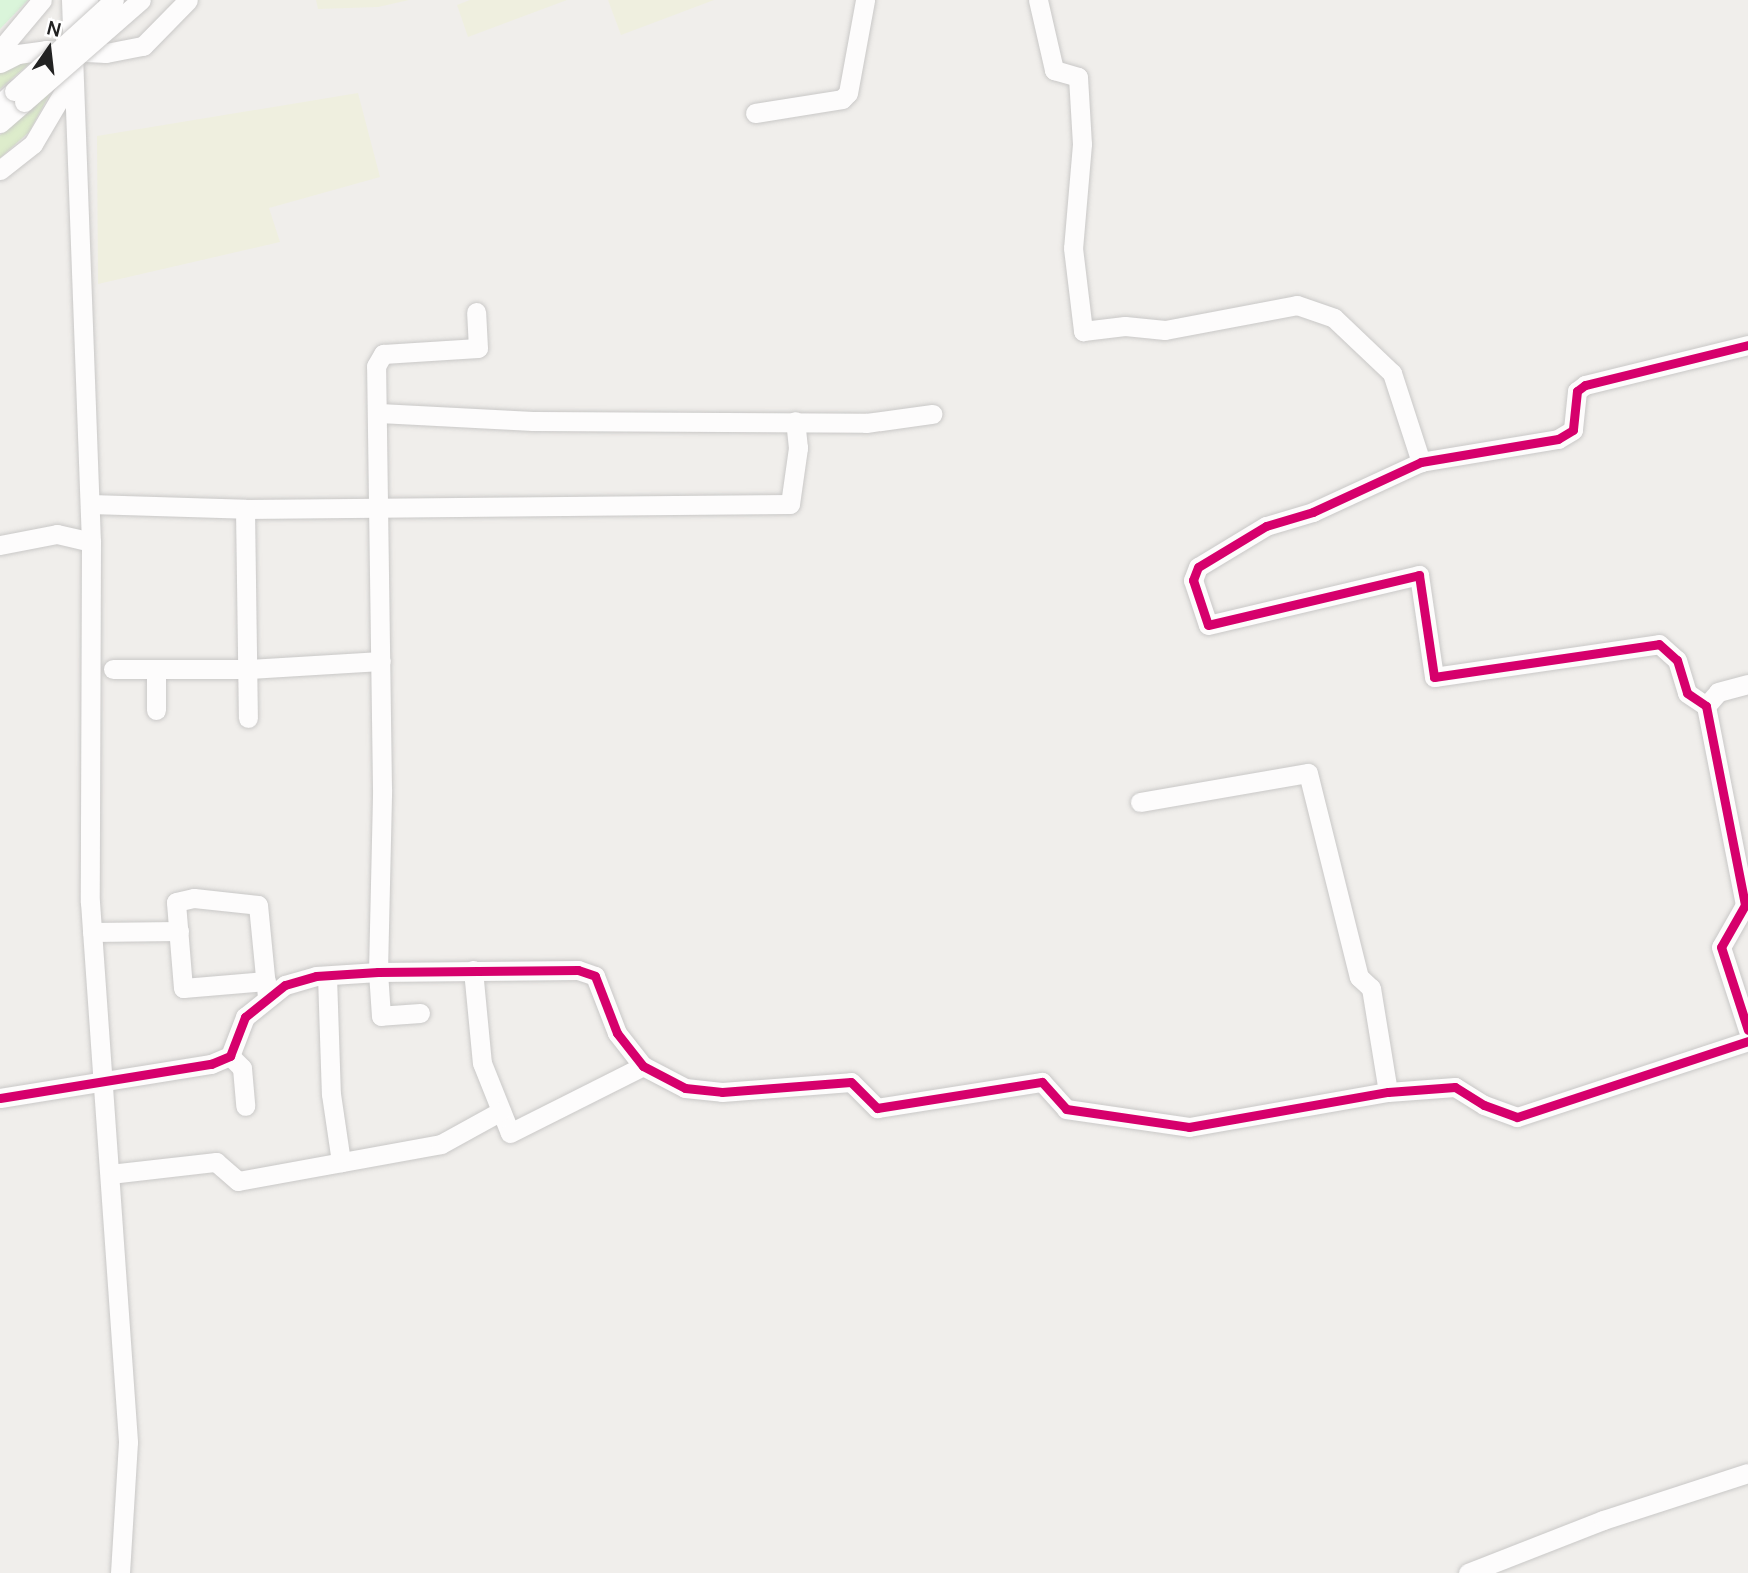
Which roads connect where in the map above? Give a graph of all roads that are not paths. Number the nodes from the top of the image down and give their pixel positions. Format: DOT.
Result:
graph roads {
  1 [pos="42,0"];
  2 [pos="71,0"];
  3 [pos="88,0"];
  4 [pos="114,0"];
  5 [pos="141,0"];
  6 [pos="188,0"];
  7 [pos="865,0"];
  8 [pos="1038,0"];
  9 [pos="72,25"];
  10 [pos="0,50"];
  11 [pos="74,62"];
  12 [pos="0,63"];
  13 [pos="13,99"];
  14 [pos="755,113"];
  15 [pos="0,123"];
  16 [pos="0,170"];
  17 [pos="476,312"];
  18 [pos="1748,345"];
  19 [pos="379,413"];
  20 [pos="932,414"];
  21 [pos="795,421"];
  22 [pos="1421,462"];
  23 [pos="90,505"];
  24 [pos="245,509"];
  25 [pos="380,509"];
  26 [pos="91,542"];
  27 [pos="0,545"];
  28 [pos="381,661"];
  29 [pos="113,669"];
  30 [pos="156,669"];
  31 [pos="248,669"];
  32 [pos="1748,684"];
  33 [pos="1706,706"];
  34 [pos="156,710"];
  35 [pos="248,718"];
  36 [pos="1140,802"];
  37 [pos="178,931"];
  38 [pos="92,932"];
  39 [pos="473,970"];
  40 [pos="378,972"];
  41 [pos="327,975"];
  42 [pos="267,988"];
  43 [pos="420,1013"];
  44 [pos="1748,1030"];
  45 [pos="1748,1041"];
  46 [pos="230,1056"];
  47 [pos="643,1066"];
  48 [pos="102,1084"];
  49 [pos="1388,1092"];
  50 [pos="0,1098"];
  51 [pos="245,1106"];
  52 [pos="501,1111"];
  53 [pos="341,1162"];
  54 [pos="110,1174"];
  55 [pos="1748,1473"];
  56 [pos="120,1573"];
  57 [pos="1468,1573"];
  1 -- 10 [label="street"];
  2 -- 9 [label="street"];
  3 -- 9 [label="street"];
  4 -- 13 [label="street, bridge"];
  5 -- 13 [label="street, bridge"];
  6 -- 11 [label="street"];
  7 -- 14 [label="street"];
  8 -- 22 [label="street"];
  9 -- 11 [label="street"];
  11 -- 12 [label="street"];
  11 -- 16 [label="street"];
  11 -- 23 [label="street"];
  13 -- 15 [label="street"];
  17 -- 19 [label="street"];
  18 -- 22 [label="street"];
  19 -- 21 [label="street"];
  19 -- 25 [label="street"];
  20 -- 21 [label="street"];
  21 -- 25 [label="street"];
  22 -- 33 [label="street"];
  23 -- 24 [label="street"];
  23 -- 26 [label="street"];
  24 -- 25 [label="street"];
  24 -- 31 [label="street"];
  25 -- 28 [label="street"];
  26 -- 27 [label="street"];
  26 -- 38 [label="street"];
  28 -- 31 [label="street"];
  28 -- 40 [label="street"];
  29 -- 30 [label="street"];
  30 -- 31 [label="street"];
  30 -- 34 [label="street"];
  31 -- 35 [label="street"];
  32 -- 33 [label="street"];
  33 -- 44 [label="street"];
  36 -- 49 [label="street"];
  37 -- 38 [label="street"];
  37 -- 42 [label="street"];
  37 -- 42 [label="street"];
  38 -- 48 [label="street"];
  39 -- 40 [label="street"];
  39 -- 47 [label="street"];
  39 -- 52 [label="street"];
  40 -- 41 [label="street"];
  40 -- 43 [label="street"];
  41 -- 42 [label="street"];
  41 -- 53 [label="street"];
  42 -- 46 [label="street"];
  45 -- 49 [label="street"];
  46 -- 48 [label="street"];
  46 -- 51 [label="street"];
  47 -- 49 [label="street"];
  47 -- 52 [label="street"];
  48 -- 50 [label="street"];
  48 -- 54 [label="street"];
  52 -- 53 [label="street"];
  53 -- 54 [label="street"];
  54 -- 56 [label="street"];
  55 -- 57 [label="street"];
}
